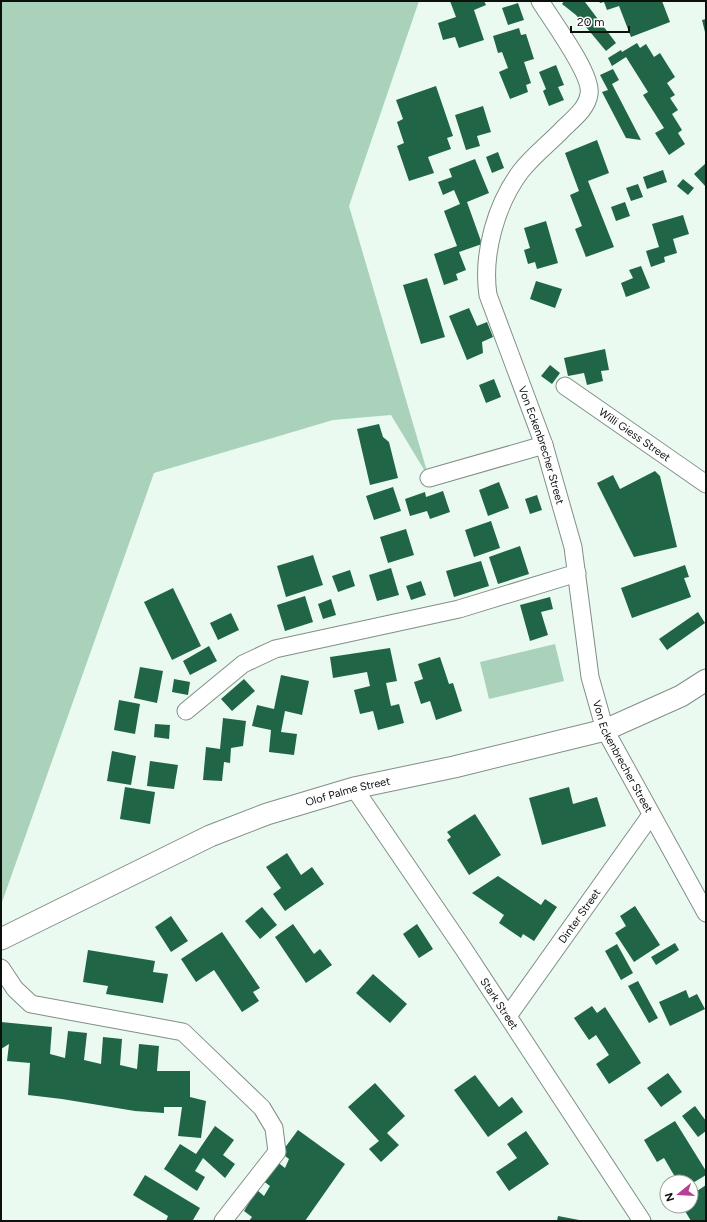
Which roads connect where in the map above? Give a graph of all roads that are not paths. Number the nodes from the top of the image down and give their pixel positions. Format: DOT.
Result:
graph roads {
  1 [pos="540,1"];
  2 [pos="565,386"];
  3 [pos="544,444"];
  4 [pos="429,478"];
  5 [pos="705,479"];
  6 [pos="577,573"];
  7 [pos="706,680"];
  8 [pos="186,711"];
  9 [pos="605,730"];
  10 [pos="354,788"];
  11 [pos="651,815"];
  12 [pos="706,913"];
  13 [pos="1,939"];
  14 [pos="1,968"];
  15 [pos="508,1016"];
  16 [pos="223,1221"];
  17 [pos="642,1221"];
  1 -- 3 [label="street, Von Eckenbrecher Street"];
  2 -- 5 [label="street, Willi Giess Street"];
  3 -- 4 [label="street"];
  3 -- 6 [label="street, Von Eckenbrecher Street"];
  6 -- 8 [label="street"];
  6 -- 9 [label="street, Von Eckenbrecher Street"];
  7 -- 9 [label="street, Olof Palme Street"];
  9 -- 10 [label="street, Olof Palme Street"];
  9 -- 11 [label="street, Von Eckenbrecher Street"];
  10 -- 13 [label="street, Olof Palme Street"];
  10 -- 15 [label="street, Stark Street"];
  11 -- 12 [label="street, Von Eckenbrecher Street"];
  11 -- 15 [label="street, Dinter Street"];
  14 -- 16 [label="street"];
  15 -- 17 [label="street, Stark Street"];
}
